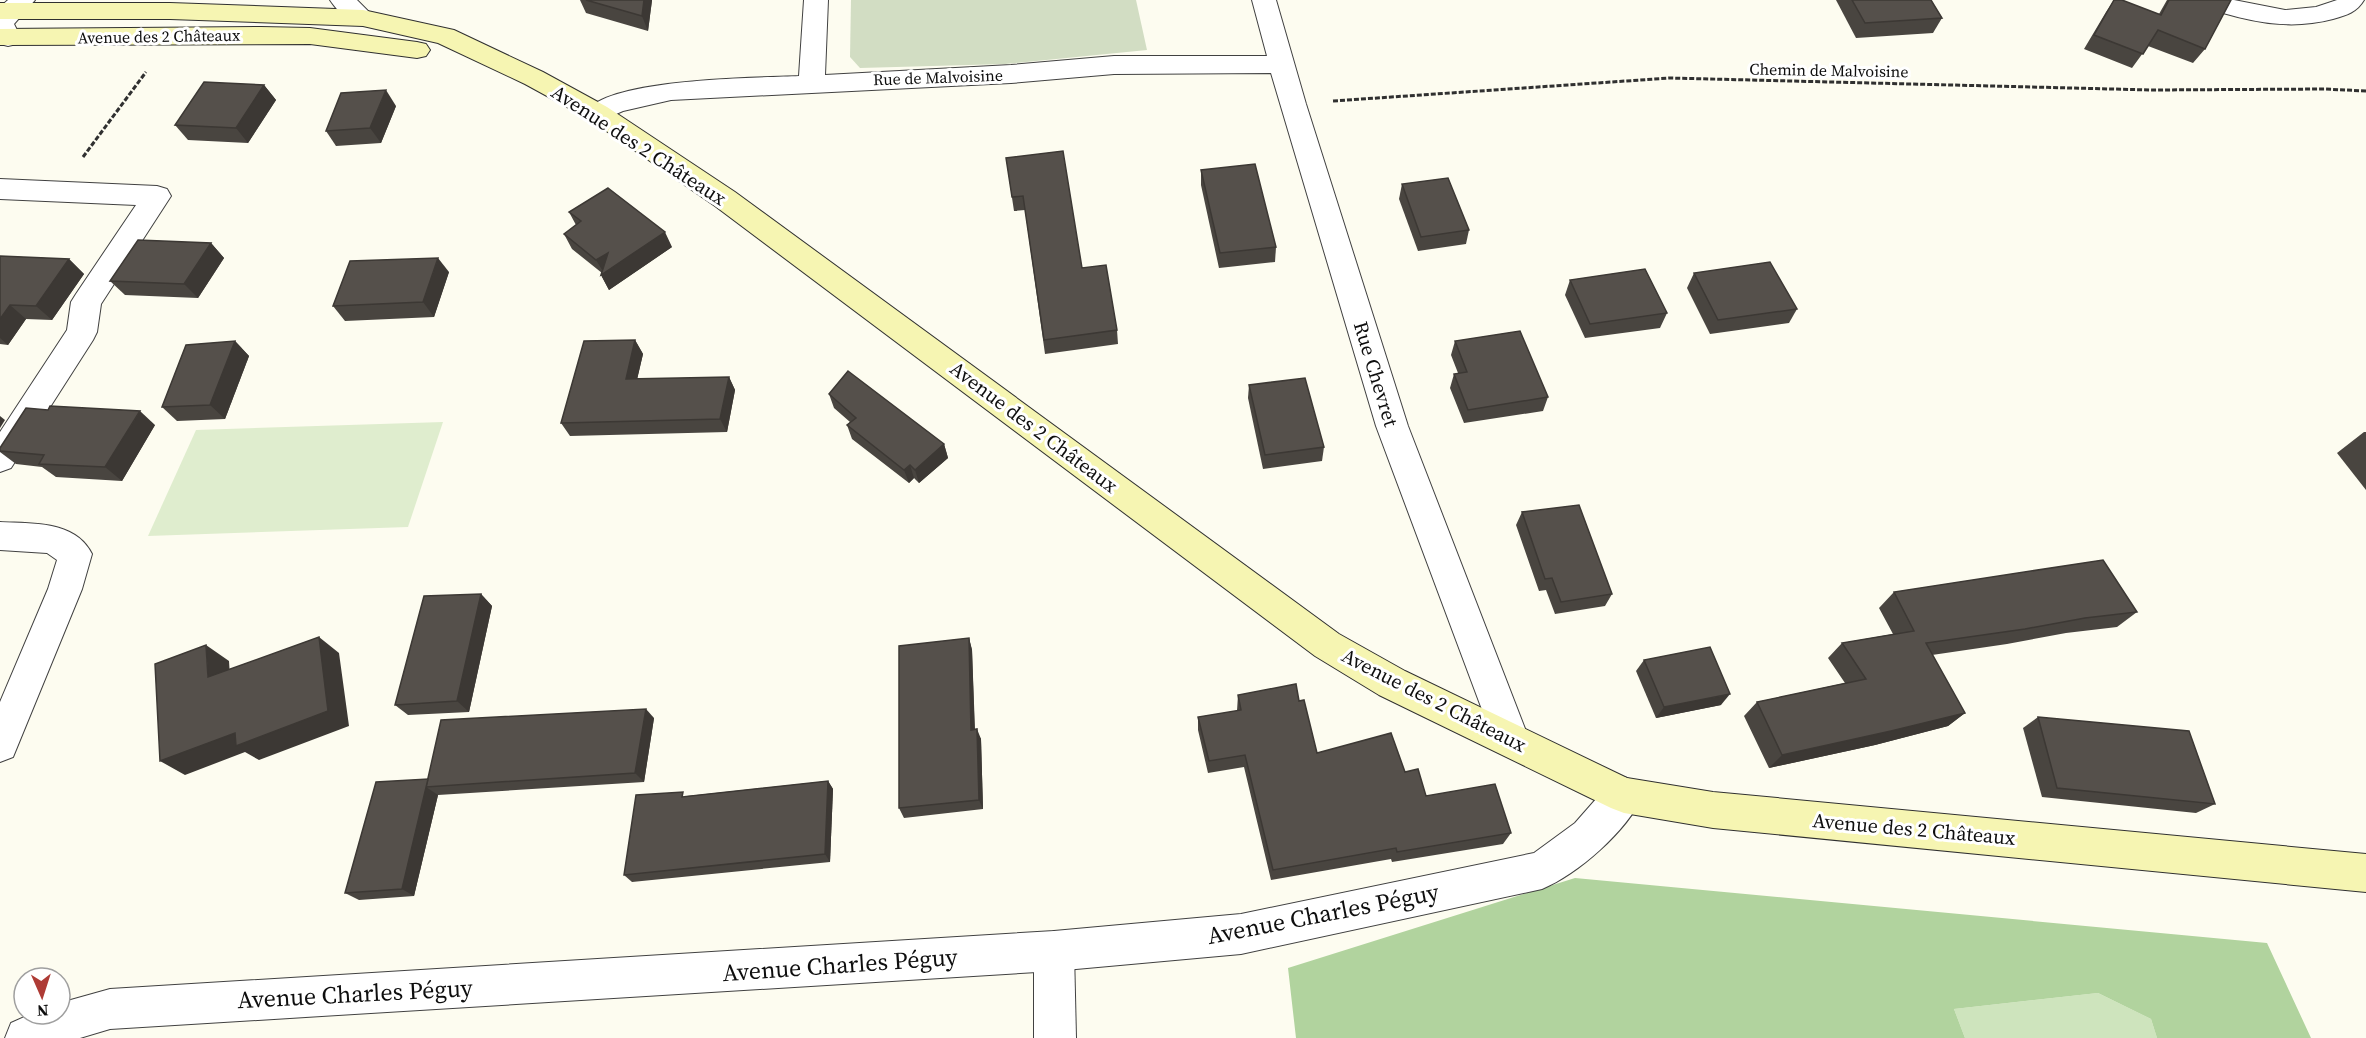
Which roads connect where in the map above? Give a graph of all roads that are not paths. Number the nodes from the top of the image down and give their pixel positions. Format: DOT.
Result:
graph roads {
  1 [pos="342,0"];
  2 [pos="816,0"];
  3 [pos="1264,0"];
  4 [pos="2207,0"];
  5 [pos="2352,0"];
  6 [pos="11,7"];
  7 [pos="363,18"];
  8 [pos="4,38"];
  9 [pos="496,62"];
  10 [pos="1283,64"];
  11 [pos="812,83"];
  12 [pos="598,113"];
  13 [pos="0,189"];
  14 [pos="0,459"];
  15 [pos="0,536"];
  16 [pos="1511,740"];
  17 [pos="0,745"];
  18 [pos="1624,795"];
  19 [pos="2366,873"];
  20 [pos="1054,951"];
  21 [pos="26,1038"];
  22 [pos="1056,1038"];
  1 -- 7 [label="street"];
  2 -- 11 [label="street"];
  3 -- 10 [label="street, Rue Chevret"];
  4 -- 5 [label="street"];
  6 -- 7 [label="main road, Avenue des 2 Châteaux"];
  6 -- 8 [label="street"];
  7 -- 9 [label="main road, Avenue des 2 Châteaux"];
  8 -- 9 [label="main road, Avenue des 2 Châteaux"];
  9 -- 12 [label="main road, Avenue des 2 Châteaux"];
  10 -- 11 [label="street, Rue de Malvoisine"];
  10 -- 16 [label="street, Rue Chevret"];
  11 -- 12 [label="street, Rue de Malvoisine"];
  12 -- 16 [label="main road, Avenue des 2 Châteaux"];
  13 -- 14 [label="street"];
  15 -- 17 [label="street"];
  16 -- 18 [label="main road, Avenue des 2 Châteaux"];
  18 -- 19 [label="main road, Avenue des 2 Châteaux"];
  18 -- 20 [label="street, Avenue Charles Péguy"];
  20 -- 21 [label="street, Avenue Charles Péguy"];
  20 -- 22 [label="street"];
}
